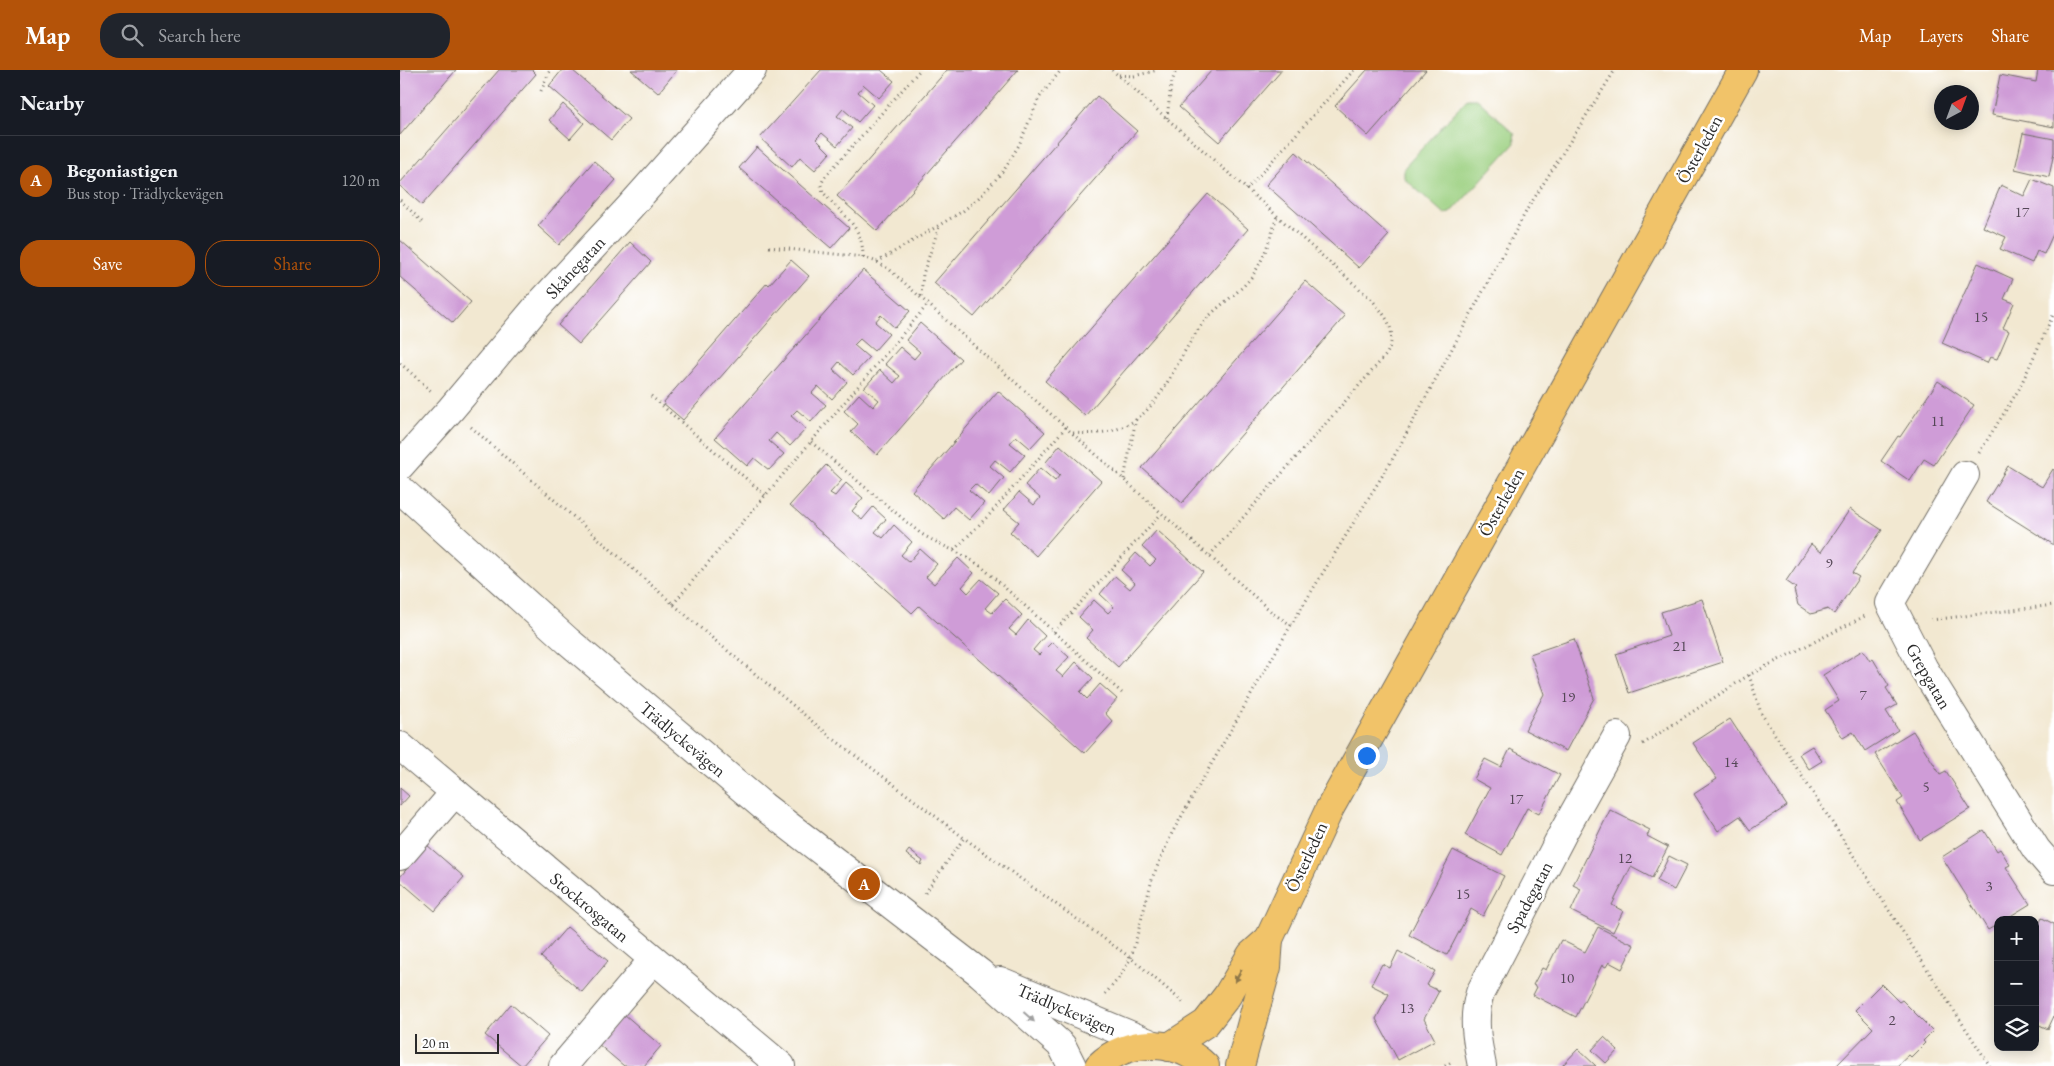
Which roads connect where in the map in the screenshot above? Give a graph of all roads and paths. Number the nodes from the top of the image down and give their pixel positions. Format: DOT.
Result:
graph roads {
  1 [pos="550,70"];
  2 [pos="752,70"];
  3 [pos="920,70"];
  4 [pos="1061,70"];
  5 [pos="1112,70"];
  6 [pos="1158,70"];
  7 [pos="1176,70"];
  8 [pos="1354,70"];
  9 [pos="1614,70"];
  10 [pos="1743,70"];
  11 [pos="1118,75"];
  12 [pos="541,91"];
  13 [pos="1167,119"];
  14 [pos="1246,190"];
  15 [pos="400,200"];
  16 [pos="1277,216"];
  17 [pos="424,224"];
  18 [pos="939,226"];
  19 [pos="769,248"];
  20 [pos="863,257"];
  21 [pos="877,262"];
  22 [pos="921,296"];
  23 [pos="928,303"];
  24 [pos="2054,313"];
  25 [pos="400,363"];
  26 [pos="651,396"];
  27 [pos="451,409"];
  28 [pos="1137,419"];
  29 [pos="1066,427"];
  30 [pos="1072,433"];
  31 [pos="811,442"];
  32 [pos="400,466"];
  33 [pos="1965,475"];
  34 [pos="1124,480"];
  35 [pos="400,489"];
  36 [pos="765,495"];
  37 [pos="1161,514"];
  38 [pos="954,550"];
  39 [pos="1210,555"];
  40 [pos="673,604"];
  41 [pos="2054,605"];
  42 [pos="1895,613"];
  43 [pos="1291,625"];
  44 [pos="1054,632"];
  45 [pos="1749,675"];
  46 [pos="1122,693"];
  47 [pos="1630,740"];
  48 [pos="400,746"];
  49 [pos="455,792"];
  50 [pos="964,838"];
  51 [pos="400,856"];
  52 [pos="2054,870"];
  53 [pos="925,893"];
  54 [pos="1269,939"];
  55 [pos="1131,958"];
  56 [pos="653,960"];
  57 [pos="980,973"];
  58 [pos="1087,1018"];
  59 [pos="1206,1023"];
  60 [pos="1161,1046"];
  61 [pos="563,1066"];
  62 [pos="781,1066"];
  63 [pos="1072,1066"];
  64 [pos="1099,1066"];
  65 [pos="1205,1066"];
  66 [pos="1240,1066"];
  67 [pos="1482,1066"];
  68 [pos="1990,1066"];
  1 -- 12 [label="path"];
  2 -- 27 [label="street, Skånegatan"];
  3 -- 20 [label="path"];
  4 -- 18 [label="path"];
  5 -- 11 [label="path"];
  6 -- 11 [label="path"];
  7 -- 13 [label="path"];
  8 -- 14 [label="path"];
  9 -- 43 [label="path"];
  10 -- 54 [label="main road, Österleden"];
  11 -- 13 [label="path"];
  13 -- 14 [label="path"];
  14 -- 16 [label="path"];
  15 -- 17 [label="path"];
  16 -- 28 [label="path"];
  16 -- 39 [label="path"];
  18 -- 21 [label="path"];
  18 -- 22 [label="path"];
  19 -- 20 [label="path"];
  20 -- 21 [label="path"];
  21 -- 22 [label="path"];
  22 -- 23 [label="path"];
  23 -- 29 [label="path"];
  23 -- 31 [label="path"];
  24 -- 33 [label="path"];
  25 -- 27 [label="path"];
  26 -- 36 [label="path"];
  27 -- 32 [label="street, Skånegatan"];
  27 -- 40 [label="path"];
  28 -- 30 [label="path"];
  28 -- 34 [label="path"];
  29 -- 30 [label="path"];
  29 -- 38 [label="path"];
  30 -- 34 [label="path"];
  31 -- 36 [label="path"];
  31 -- 38 [label="path"];
  33 -- 42 [label="street"];
  34 -- 37 [label="path"];
  35 -- 57 [label="street, Trädlyckevägen"];
  36 -- 40 [label="path"];
  37 -- 39 [label="path"];
  37 -- 44 [label="path"];
  38 -- 44 [label="path"];
  39 -- 43 [label="path"];
  40 -- 50 [label="path"];
  41 -- 42 [label="path"];
  42 -- 45 [label="path"];
  42 -- 52 [label="street, Grepgatan"];
  43 -- 55 [label="path"];
  44 -- 46 [label="path"];
  45 -- 47 [label="path"];
  45 -- 68 [label="path"];
  47 -- 67 [label="street, Spadegatan"];
  48 -- 49 [label="street, Stockrosgatan"];
  49 -- 51 [label="street"];
  49 -- 56 [label="street, Stockrosgatan"];
  50 -- 53 [label="path"];
  50 -- 55 [label="path"];
  54 -- 59 [label="main road, Österleden, one-way"];
  54 -- 66 [label="main road, Österleden"];
  55 -- 58 [label="path"];
  55 -- 59 [label="path"];
  56 -- 61 [label="street"];
  56 -- 62 [label="street, Stockrosgatan"];
  57 -- 58 [label="street, Trädlyckevägen"];
  57 -- 63 [label="street, Trädlyckevägen, one-way"];
  58 -- 60 [label="street, Trädlyckevägen"];
  59 -- 60 [label="main road, Österleden"];
  60 -- 64 [label="main road, Trädlyckevägen"];
  60 -- 65 [label="main road, Trädlyckevägen"];
}
